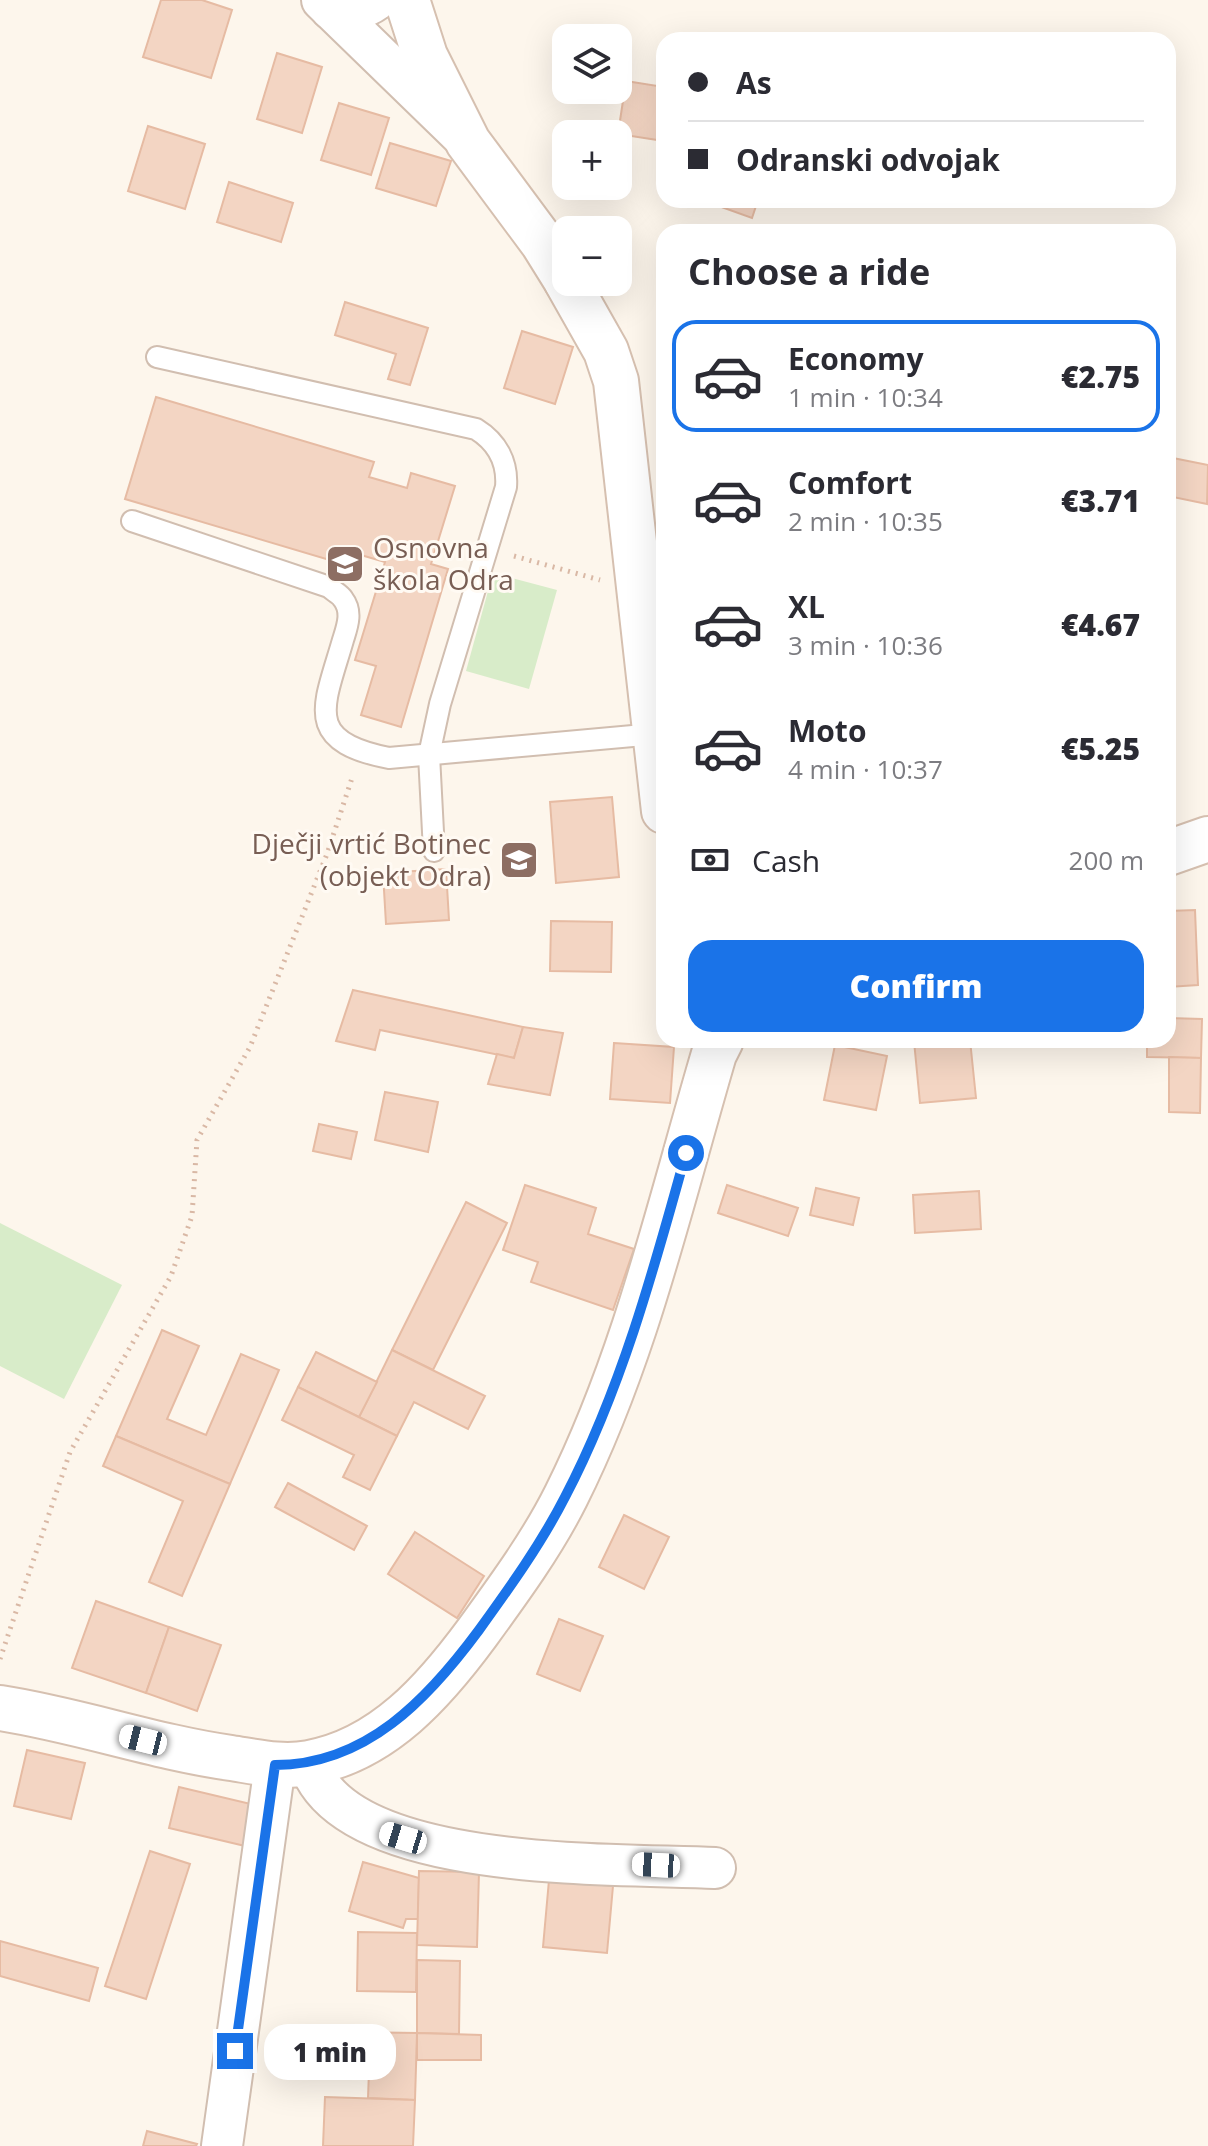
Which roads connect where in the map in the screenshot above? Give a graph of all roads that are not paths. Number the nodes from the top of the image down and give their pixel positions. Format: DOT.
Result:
graph roads {
  1 [pos="376,0"];
  2 [pos="407,0"];
  3 [pos="326,4"];
  4 [pos="468,142"];
  5 [pos="552,257"];
  6 [pos="575,296"];
  7 [pos="157,357"];
  8 [pos="132,521"];
  9 [pos="655,734"];
  10 [pos="656,743"];
  11 [pos="429,755"];
  12 [pos="1208,839"];
  13 [pos="1176,850"];
  14 [pos="434,851"];
  15 [pos="715,1048"];
  16 [pos="0,1708"];
  17 [pos="292,1764"];
  18 [pos="715,1868"];
  19 [pos="222,2146"];
  1 -- 3 [label="street"];
  2 -- 4 [label="street"];
  3 -- 4 [label="street"];
  4 -- 5 [label="street"];
  6 -- 9 [label="street"];
  7 -- 11 [label="lane"];
  8 -- 11 [label="lane"];
  9 -- 10 [label="street"];
  9 -- 11 [label="lane"];
  11 -- 14 [label="lane"];
  12 -- 13 [label="street"];
  15 -- 17 [label="street"];
  16 -- 17 [label="street"];
  17 -- 18 [label="street"];
  17 -- 19 [label="street"];
}
